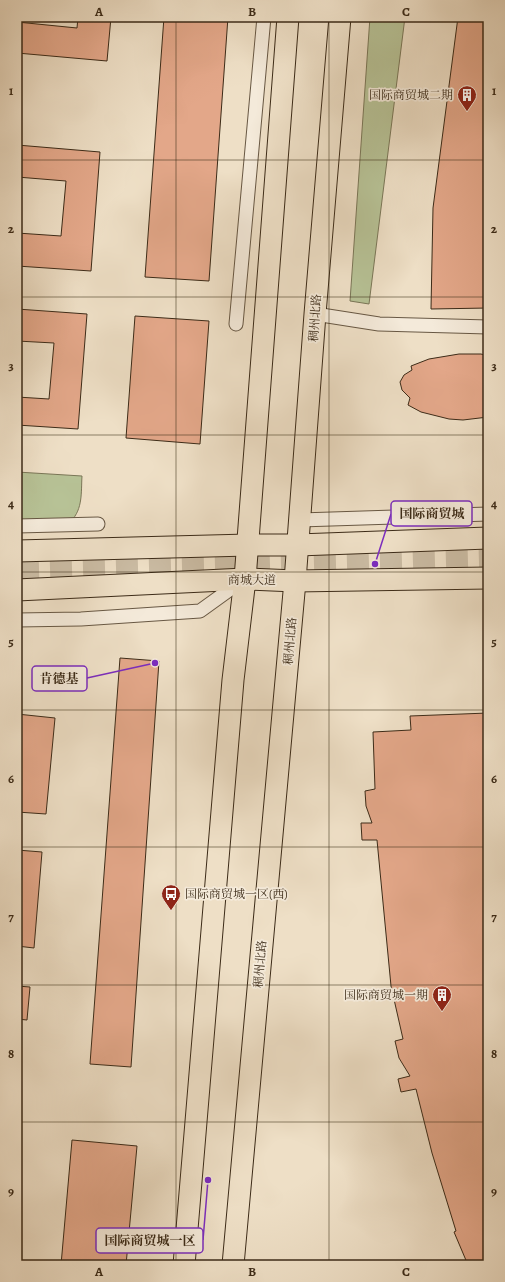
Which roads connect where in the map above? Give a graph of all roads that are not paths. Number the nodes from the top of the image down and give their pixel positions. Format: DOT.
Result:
graph roads {
  1 [pos="264,17"];
  2 [pos="288,17"];
  3 [pos="340,17"];
  4 [pos="315,314"];
  5 [pos="236,324"];
  6 [pos="488,327"];
  7 [pos="488,514"];
  8 [pos="300,520"];
  9 [pos="98,524"];
  10 [pos="17,526"];
  11 [pos="488,538"];
  12 [pos="248,545"];
  13 [pos="298,545"];
  14 [pos="17,551"];
  15 [pos="488,578"];
  16 [pos="245,579"];
  17 [pos="295,581"];
  18 [pos="17,590"];
  19 [pos="17,620"];
  20 [pos="184,1265"];
  21 [pos="233,1265"];
  1 -- 5 [label="street"];
  2 -- 12 [label="main road"];
  3 -- 4 [label="main road, 稠州北路"];
  4 -- 6 [label="street"];
  4 -- 8 [label="main road, 稠州北路"];
  7 -- 8 [label="street"];
  8 -- 13 [label="main road, 稠州北路"];
  9 -- 10 [label="street"];
  11 -- 13 [label="main road"];
  12 -- 13 [label="main road"];
  12 -- 14 [label="main road"];
  12 -- 16 [label="main road"];
  13 -- 17 [label="main road, 稠州北路"];
  15 -- 17 [label="main road, 商城大道"];
  16 -- 17 [label="main road, 商城大道"];
  16 -- 18 [label="main road, 商城大道"];
  16 -- 19 [label="street"];
  16 -- 20 [label="main road"];
  17 -- 21 [label="main road, 稠州北路"];
}
